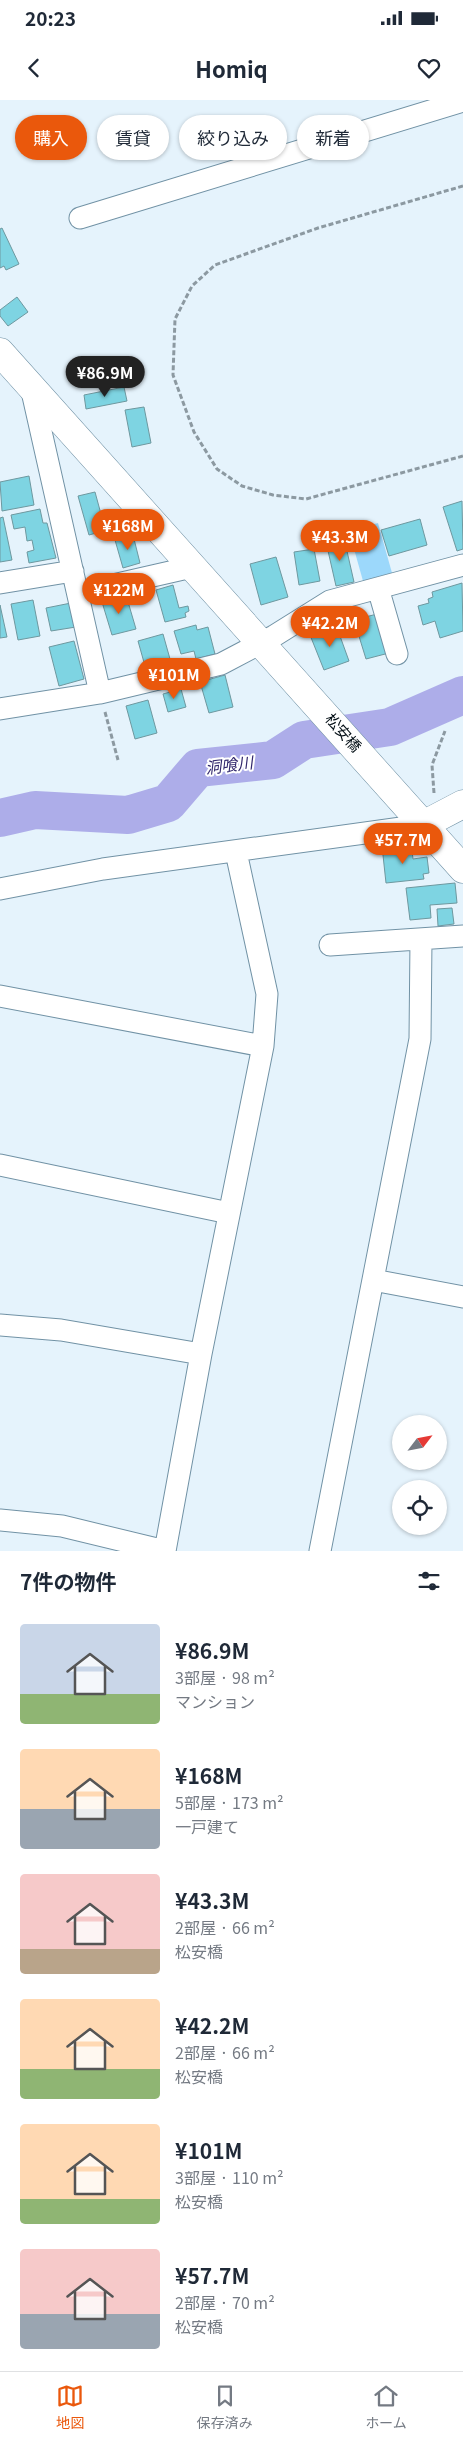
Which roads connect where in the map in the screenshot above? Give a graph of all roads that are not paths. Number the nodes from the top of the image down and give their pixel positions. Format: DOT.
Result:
graph roads {
  1 [pos="463,101"];
  2 [pos="80,218"];
  3 [pos="0,352"];
  4 [pos="31,387"];
  5 [pos="463,564"];
  6 [pos="192,567"];
  7 [pos="72,571"];
  8 [pos="0,583"];
  9 [pos="378,588"];
  10 [pos="78,593"];
  11 [pos="260,643"];
  12 [pos="396,654"];
  13 [pos="100,693"];
  14 [pos="0,710"];
  15 [pos="463,804"];
  16 [pos="423,825"];
  17 [pos="236,852"];
  18 [pos="463,869"];
  19 [pos="0,889"];
  20 [pos="463,936"];
  21 [pos="421,940"];
  22 [pos="330,945"];
  23 [pos="0,996"];
  24 [pos="263,1046"];
  25 [pos="0,1165"];
  26 [pos="229,1213"];
  27 [pos="373,1280"];
  28 [pos="463,1297"];
  29 [pos="0,1325"];
  30 [pos="201,1354"];
  31 [pos="0,1520"];
  32 [pos="320,1551"];
  1 -- 2 [label="street"];
  3 -- 4 [label="street, 松安橋"];
  4 -- 6 [label="street, 松安橋"];
  4 -- 7 [label="street"];
  5 -- 9 [label="street"];
  6 -- 10 [label="street"];
  6 -- 11 [label="street, 松安橋"];
  7 -- 8 [label="street"];
  7 -- 10 [label="street"];
  9 -- 11 [label="street"];
  9 -- 12 [label="street"];
  10 -- 13 [label="street"];
  11 -- 13 [label="street"];
  11 -- 16 [label="street, 松安橋"];
  13 -- 14 [label="street"];
  15 -- 16 [label="street"];
  16 -- 17 [label="street"];
  16 -- 18 [label="street, 松安橋"];
  17 -- 19 [label="street"];
  17 -- 24 [label="street"];
  20 -- 21 [label="street"];
  21 -- 22 [label="street"];
  21 -- 27 [label="street"];
  23 -- 24 [label="street"];
  24 -- 26 [label="street"];
  25 -- 26 [label="street"];
  26 -- 30 [label="street"];
  27 -- 28 [label="street"];
  27 -- 32 [label="street"];
  29 -- 30 [label="street"];
  30 -- 31 [label="street"];
}
